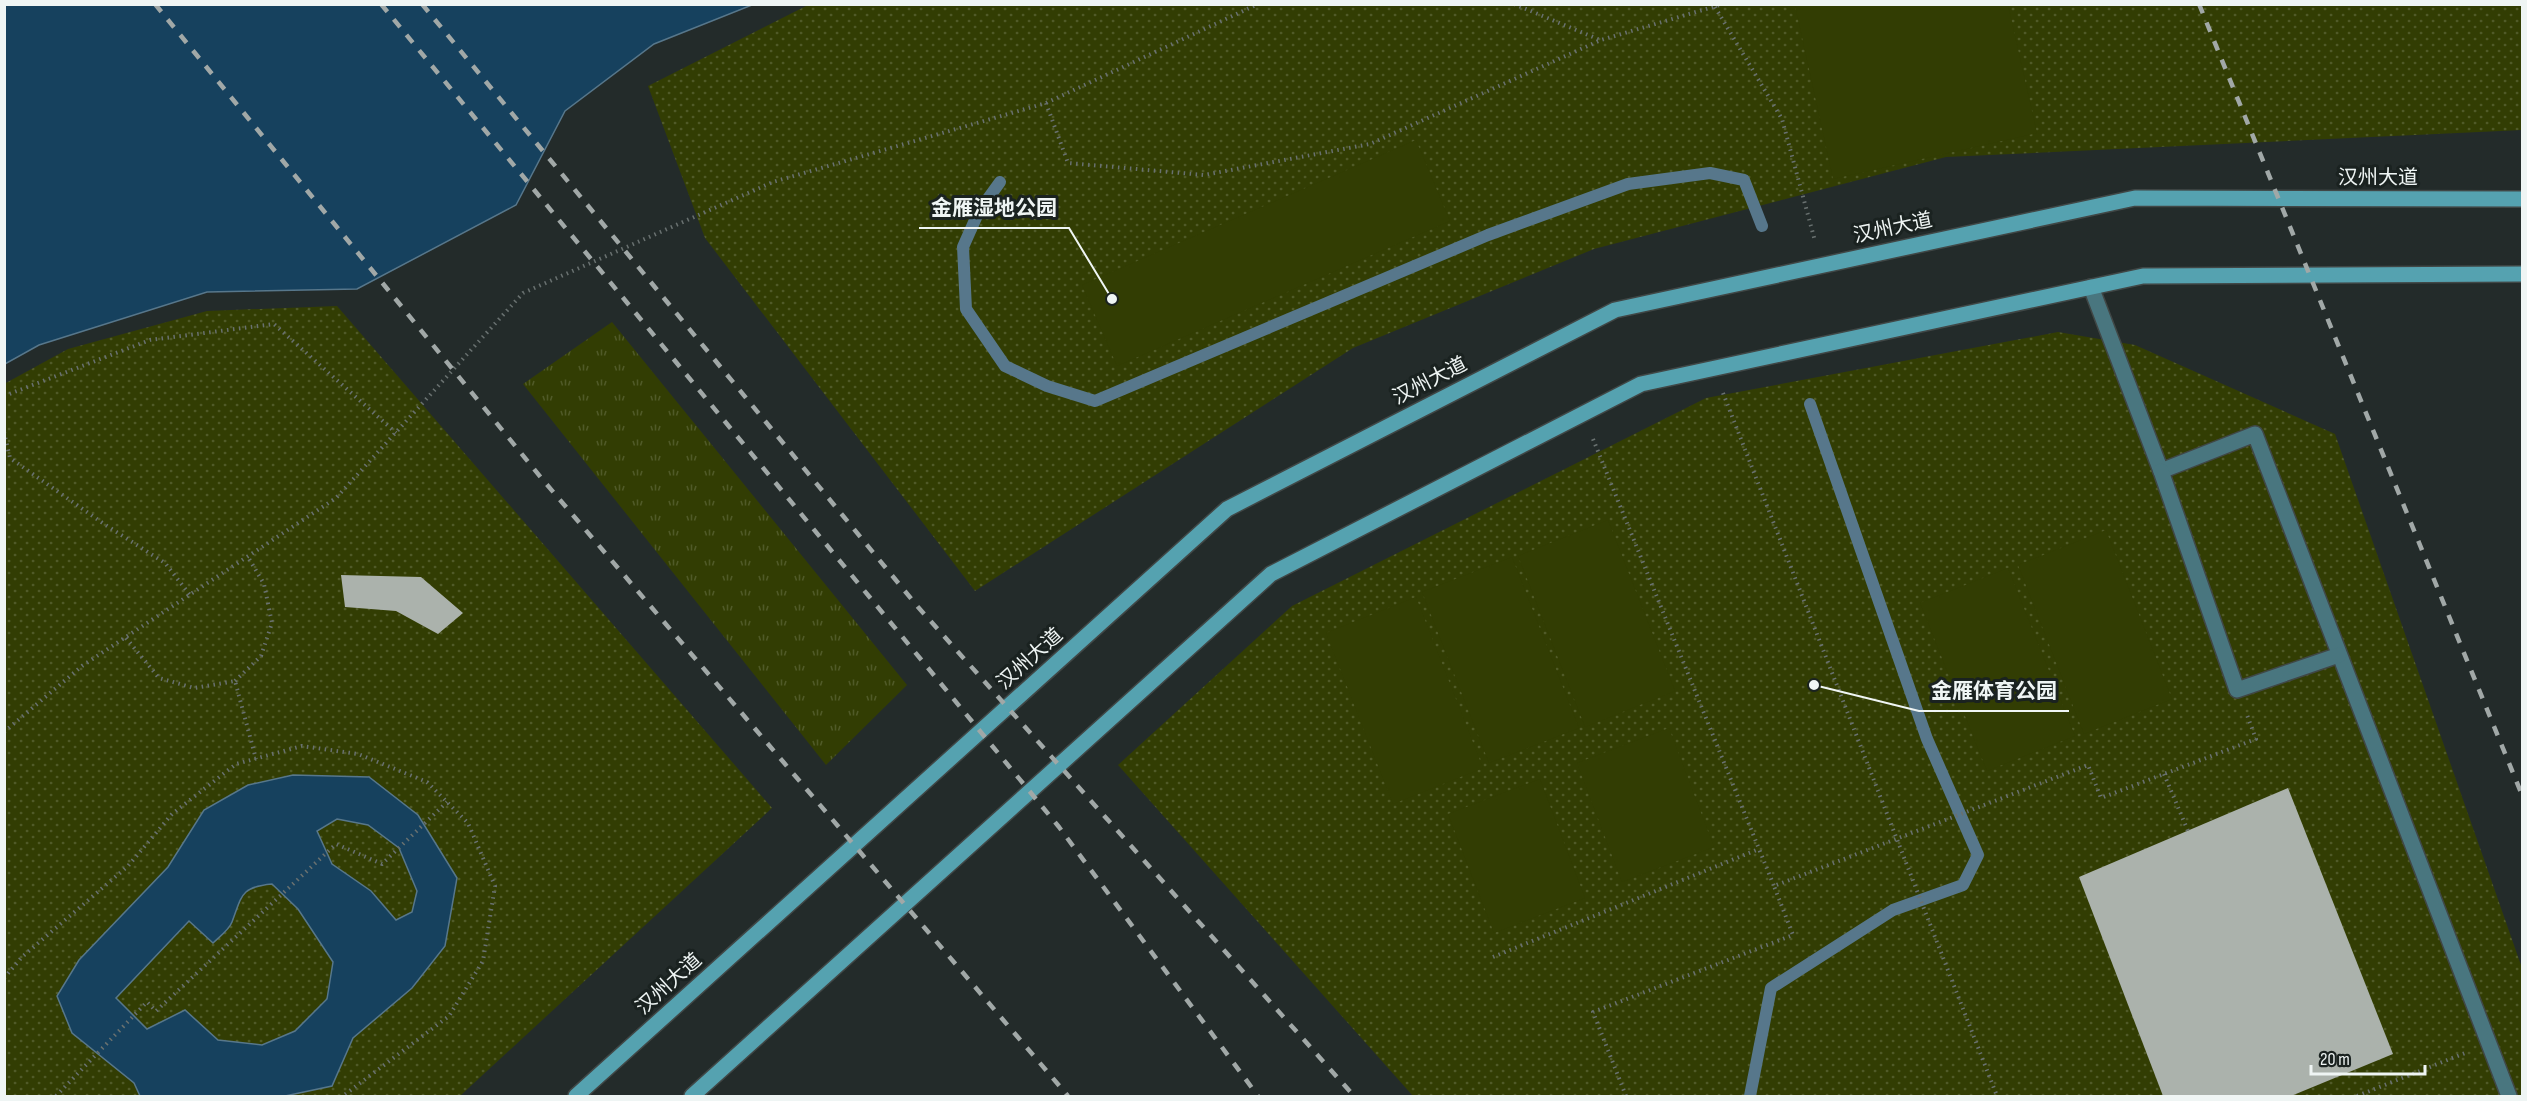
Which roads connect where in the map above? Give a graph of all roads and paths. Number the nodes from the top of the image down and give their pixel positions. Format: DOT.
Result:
graph roads {
  1 [pos="1258,4"];
  2 [pos="1514,4"];
  3 [pos="1723,4"];
  4 [pos="1715,7"];
  5 [pos="1601,40"];
  6 [pos="1046,103"];
  7 [pos="2523,199"];
  8 [pos="1821,265"];
  9 [pos="2523,274"];
  10 [pos="2091,287"];
  11 [pos="1713,368"];
  12 [pos="4,396"];
  13 [pos="1582,414"];
  14 [pos="4,432"];
  15 [pos="396,433"];
  16 [pos="4,456"];
  17 [pos="10,458"];
  18 [pos="2161,471"];
  19 [pos="248,557"];
  20 [pos="190,595"];
  21 [pos="126,638"];
  22 [pos="2339,655"];
  23 [pos="235,681"];
  24 [pos="2237,690"];
  25 [pos="4,732"];
  26 [pos="256,759"];
  27 [pos="2164,774"];
  28 [pos="447,802"];
  29 [pos="2188,831"];
  30 [pos="1897,839"];
  31 [pos="1759,849"];
  32 [pos="1774,886"];
  33 [pos="1493,957"];
  34 [pos="4,978"];
  35 [pos="2488,1044"];
  36 [pos="56,1096"];
  37 [pos="343,1096"];
  38 [pos="576,1096"];
  39 [pos="692,1096"];
  40 [pos="1626,1096"];
  41 [pos="1997,1096"];
  42 [pos="2357,1096"];
  43 [pos="2509,1096"];
  1 -- 6 [label="path"];
  2 -- 5 [label="path"];
  3 -- 4 [label="path"];
  4 -- 5 [label="path"];
  4 -- 8 [label="path"];
  5 -- 6 [label="path"];
  6 -- 15 [label="path"];
  7 -- 8 [label="main road, 汉州大道"];
  8 -- 38 [label="main road, 汉州大道"];
  9 -- 10 [label="main road"];
  10 -- 11 [label="main road"];
  10 -- 18 [label="lane"];
  11 -- 13 [label="main road"];
  11 -- 30 [label="path"];
  12 -- 15 [label="path"];
  13 -- 31 [label="path"];
  13 -- 39 [label="main road"];
  14 -- 17 [label="path"];
  15 -- 19 [label="path"];
  16 -- 17 [label="path"];
  17 -- 20 [label="path"];
  18 -- 22 [label="lane"];
  18 -- 24 [label="lane"];
  19 -- 20 [label="path"];
  19 -- 23 [label="path"];
  20 -- 21 [label="path"];
  21 -- 23 [label="path"];
  21 -- 25 [label="path"];
  22 -- 24 [label="lane"];
  22 -- 35 [label="lane"];
  23 -- 26 [label="path"];
  24 -- 27 [label="path"];
  26 -- 28 [label="path"];
  26 -- 34 [label="path"];
  27 -- 29 [label="path"];
  27 -- 30 [label="path"];
  28 -- 36 [label="path"];
  28 -- 37 [label="path"];
  30 -- 32 [label="path"];
  30 -- 41 [label="path"];
  31 -- 32 [label="path"];
  31 -- 33 [label="path"];
  32 -- 40 [label="path"];
  35 -- 42 [label="path"];
  35 -- 43 [label="lane"];
}
